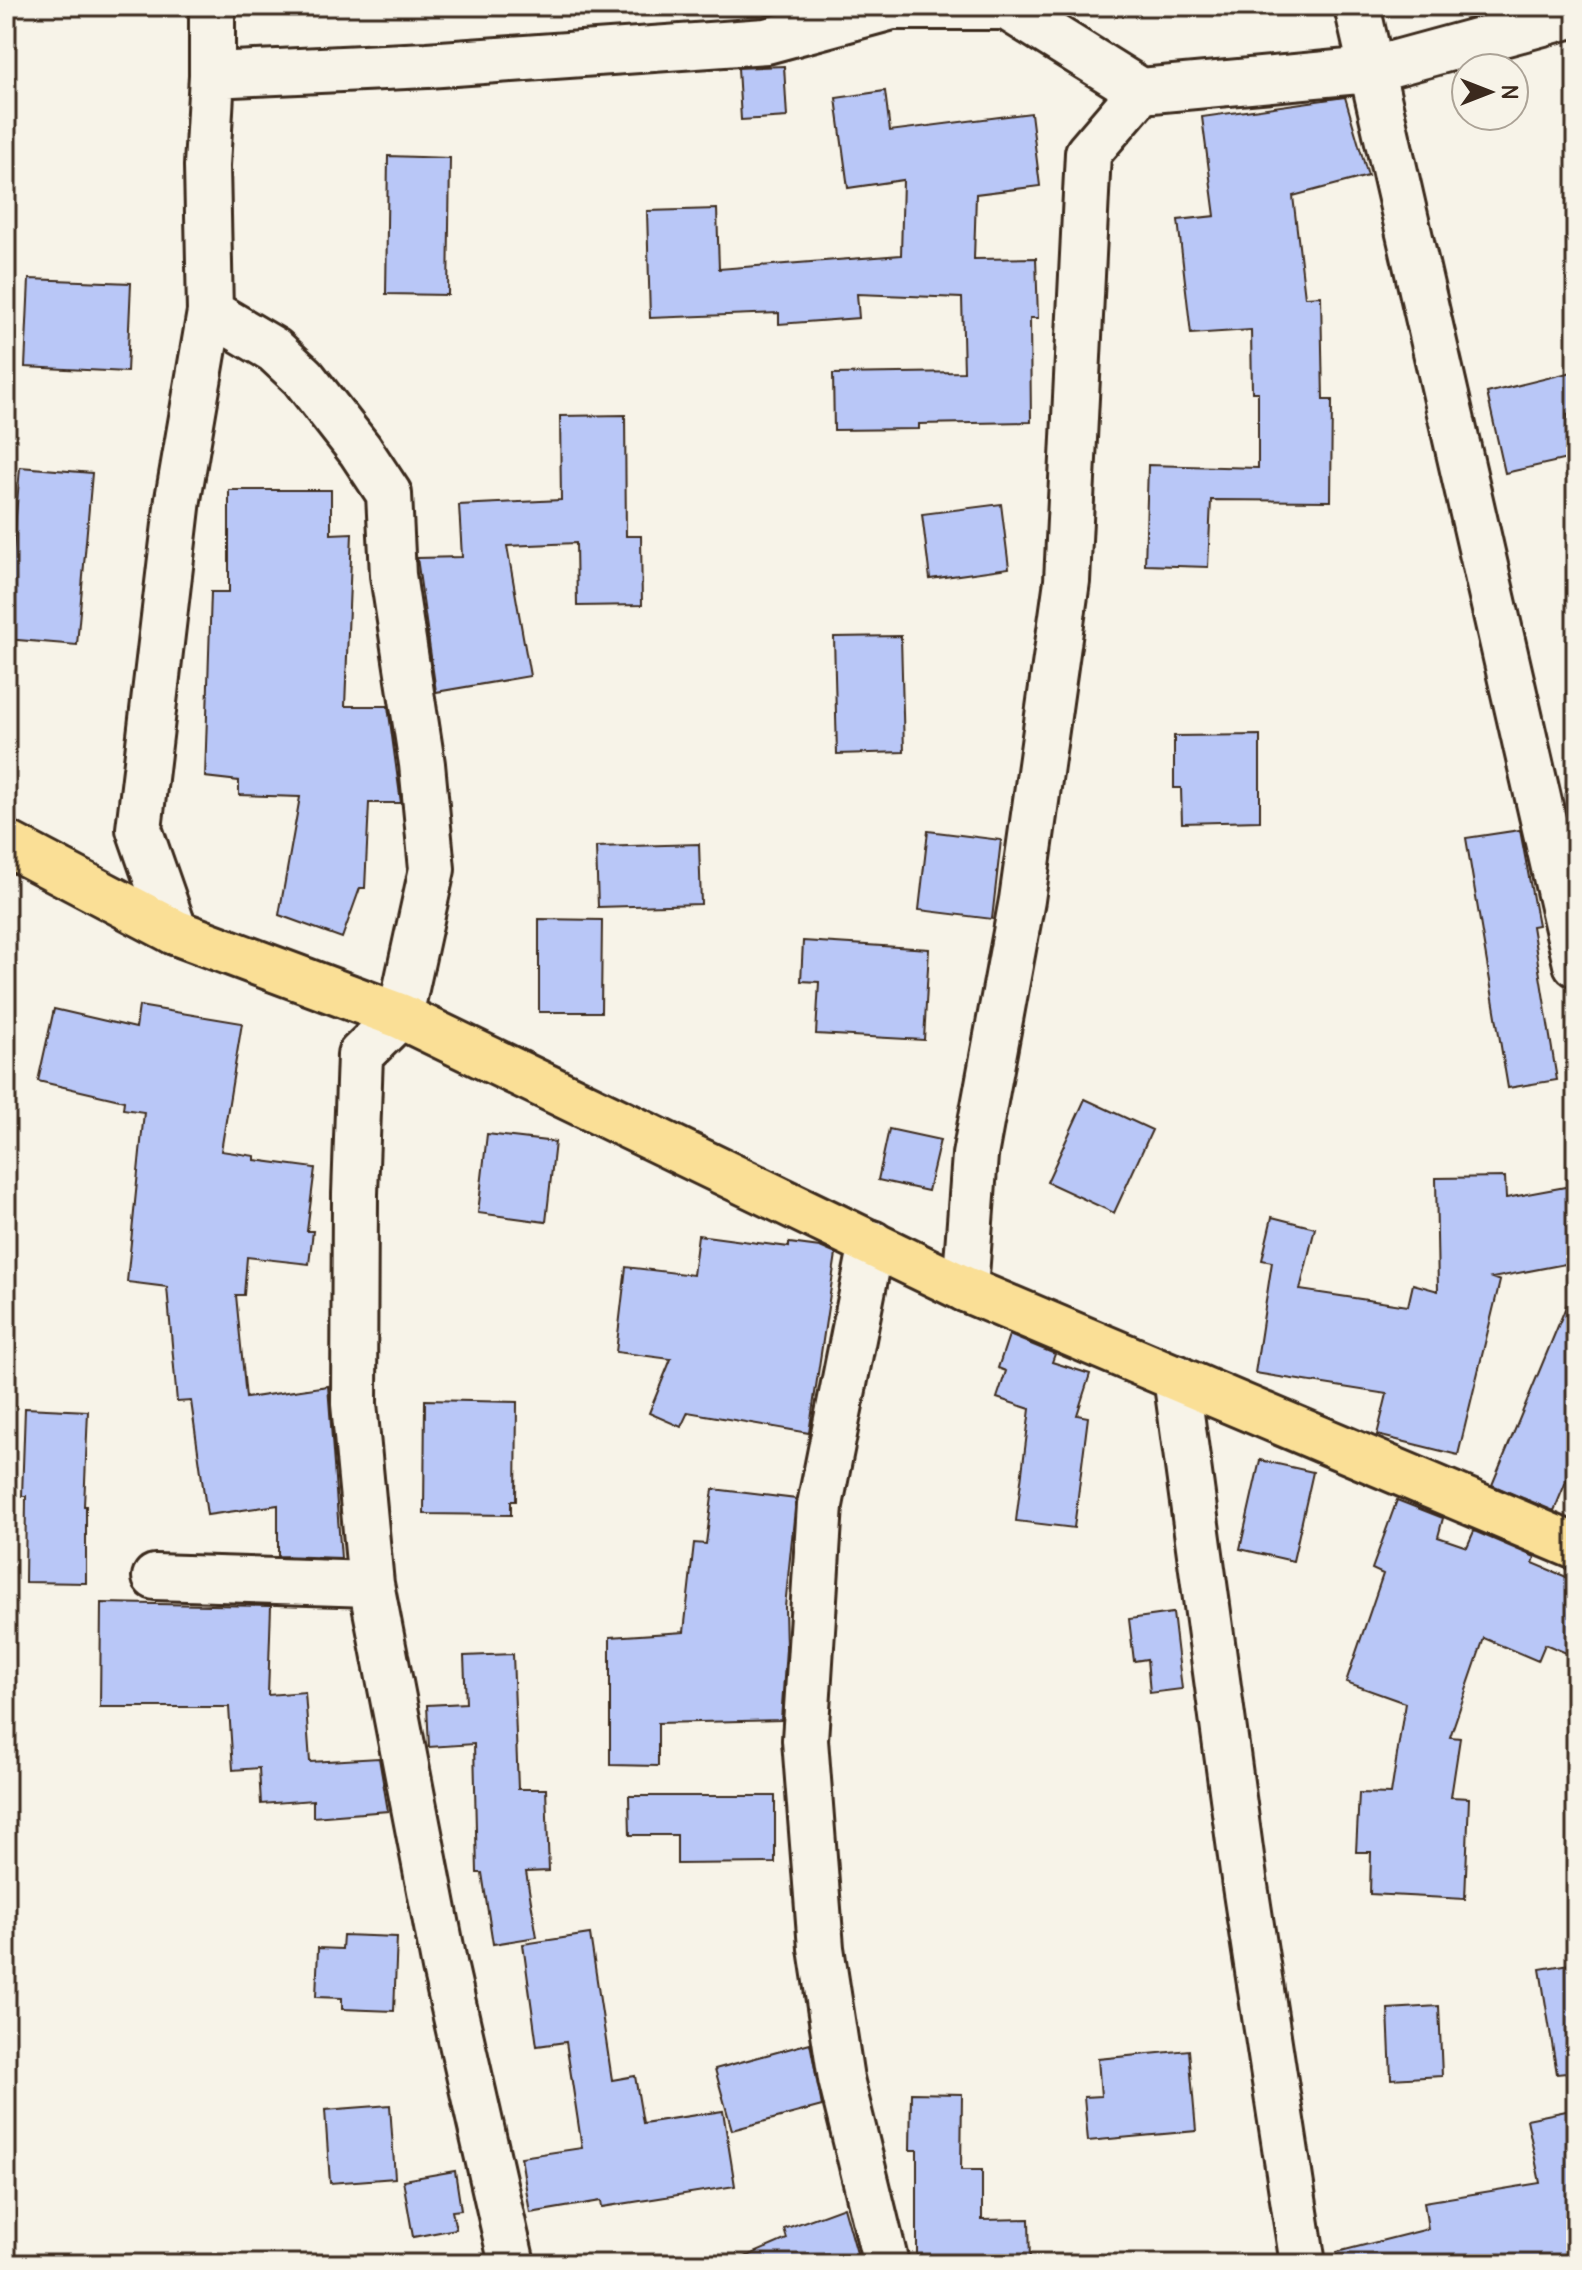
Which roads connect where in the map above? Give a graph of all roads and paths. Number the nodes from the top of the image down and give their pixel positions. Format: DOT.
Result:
graph roads {
  1 [pos="212,6"];
  2 [pos="1357,6"];
  3 [pos="1576,14"];
  4 [pos="1370,70"];
  5 [pos="212,75"];
  6 [pos="1141,91"];
  7 [pos="210,312"];
  8 [pos="6,843"];
  9 [pos="175,932"];
  10 [pos="1574,943"];
  11 [pos="400,1016"];
  12 [pos="872,1243"];
  13 [pos="965,1289"];
  14 [pos="1176,1377"];
  15 [pos="1576,1547"];
  16 [pos="155,1577"];
  17 [pos="371,1584"];
  18 [pos="512,2264"];
  19 [pos="886,2264"];
  20 [pos="1303,2264"];
  1 -- 5 [label="street"];
  2 -- 4 [label="street"];
  3 -- 4 [label="street"];
  4 -- 6 [label="street"];
  4 -- 10 [label="street"];
  5 -- 6 [label="street"];
  5 -- 7 [label="street"];
  6 -- 13 [label="street"];
  7 -- 9 [label="street"];
  7 -- 11 [label="street"];
  8 -- 9 [label="main road"];
  9 -- 11 [label="main road"];
  11 -- 12 [label="main road"];
  11 -- 17 [label="street"];
  12 -- 13 [label="main road"];
  12 -- 19 [label="street"];
  13 -- 14 [label="main road"];
  14 -- 15 [label="main road"];
  14 -- 20 [label="street"];
  16 -- 17 [label="street"];
  17 -- 18 [label="street"];
}
